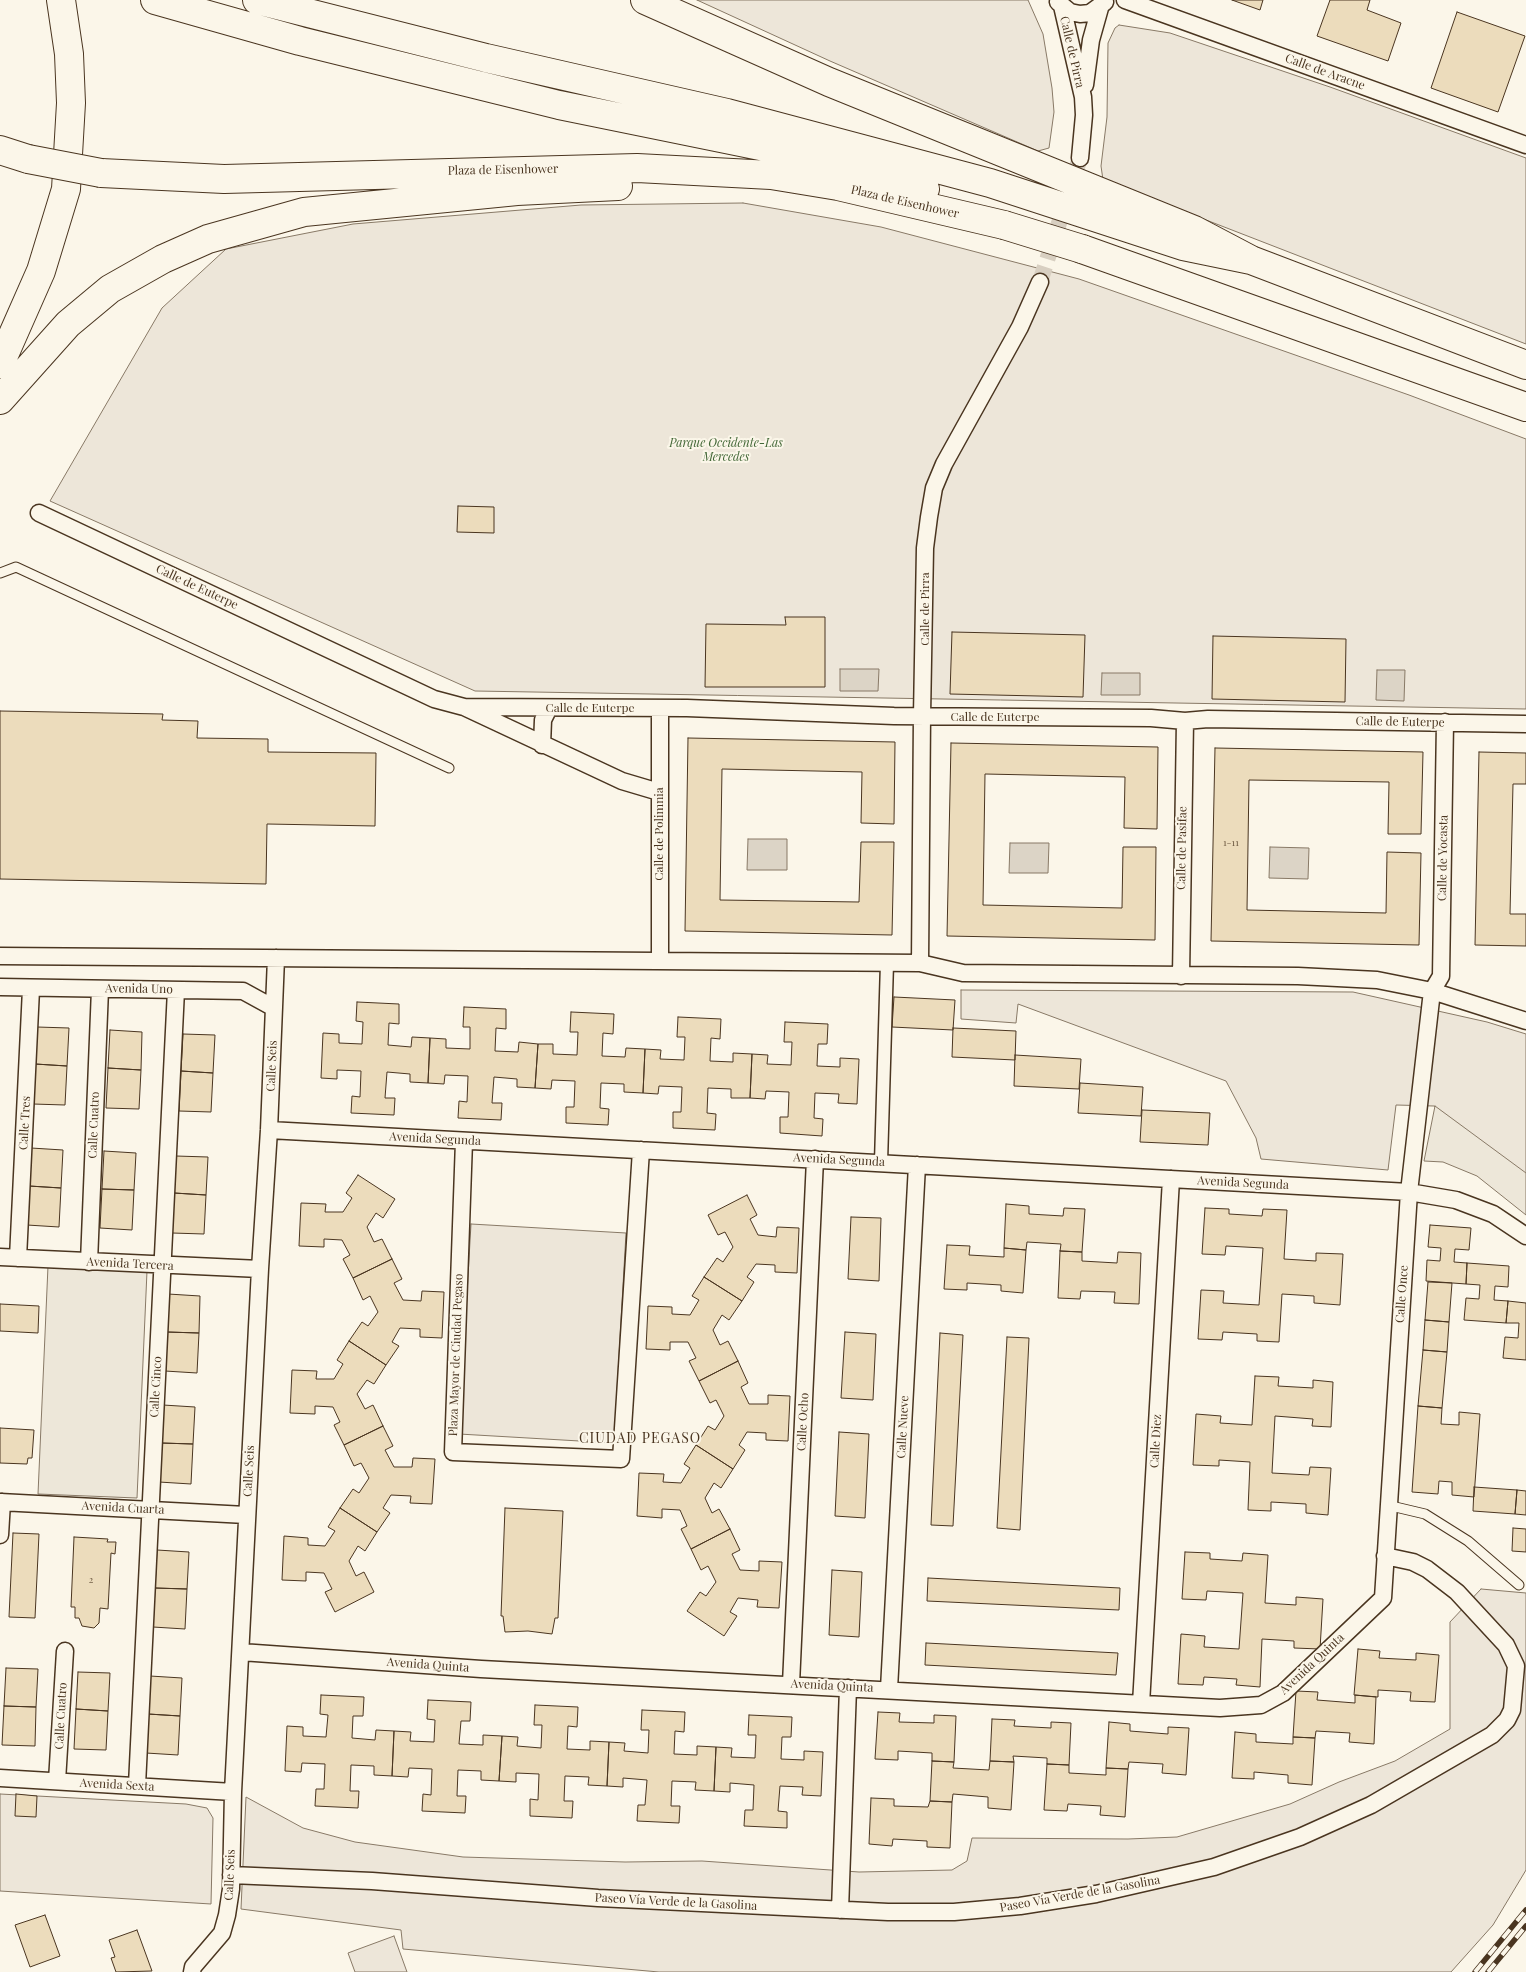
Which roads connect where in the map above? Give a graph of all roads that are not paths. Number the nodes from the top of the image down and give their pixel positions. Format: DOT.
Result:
graph roads {
  1 [pos="61,0"];
  2 [pos="155,0"];
  3 [pos="257,0"];
  4 [pos="645,0"];
  5 [pos="1125,0"];
  6 [pos="1059,3"];
  7 [pos="1103,4"];
  8 [pos="1083,97"];
  9 [pos="1526,145"];
  10 [pos="0,150"];
  11 [pos="1080,158"];
  12 [pos="838,186"];
  13 [pos="1004,225"];
  14 [pos="1252,260"];
  15 [pos="1040,282"];
  16 [pos="33,362"];
  17 [pos="0,364"];
  18 [pos="1526,365"];
  19 [pos="0,400"];
  20 [pos="1526,408"];
  21 [pos="0,414"];
  22 [pos="39,513"];
  23 [pos="0,573"];
  24 [pos="464,707"];
  25 [pos="549,708"];
  26 [pos="660,708"];
  27 [pos="922,716"];
  28 [pos="1185,721"];
  29 [pos="1445,722"];
  30 [pos="1526,724"];
  31 [pos="542,744"];
  32 [pos="449,768"];
  33 [pos="659,792"];
  34 [pos="0,956"];
  35 [pos="276,958"];
  36 [pos="660,961"];
  37 [pos="887,962"];
  38 [pos="920,963"];
  39 [pos="1181,976"];
  40 [pos="0,987"];
  41 [pos="31,989"];
  42 [pos="100,989"];
  43 [pos="176,990"];
  44 [pos="1432,991"];
  45 [pos="274,1008"];
  46 [pos="1526,1021"];
  47 [pos="269,1130"];
  48 [pos="464,1141"];
  49 [pos="641,1150"];
  50 [pos="815,1159"];
  51 [pos="881,1162"];
  52 [pos="917,1165"];
  53 [pos="1171,1179"];
  54 [pos="1409,1192"];
  55 [pos="1526,1236"];
  56 [pos="0,1257"];
  57 [pos="18,1258"];
  58 [pos="89,1262"];
  59 [pos="162,1265"];
  60 [pos="260,1269"];
  61 [pos="1,1502"];
  62 [pos="1387,1505"];
  63 [pos="150,1509"];
  64 [pos="246,1515"];
  65 [pos="0,1535"];
  66 [pos="1385,1556"];
  67 [pos="1519,1585"];
  68 [pos="1383,1598"];
  69 [pos="65,1651"];
  70 [pos="241,1652"];
  71 [pos="791,1684"];
  72 [pos="848,1688"];
  73 [pos="889,1689"];
  74 [pos="1141,1704"];
  75 [pos="0,1778"];
  76 [pos="58,1781"];
  77 [pos="137,1785"];
  78 [pos="233,1792"];
  79 [pos="231,1874"];
  80 [pos="840,1910"];
  81 [pos="192,1972"];
  1 -- 17 [label="highway"];
  2 -- 13 [label="highway"];
  3 -- 14 [label="highway"];
  4 -- 14 [label="highway"];
  5 -- 9 [label="street, Calle de Aracne"];
  6 -- 7 [label="street"];
  6 -- 8 [label="street, Calle de Pirra"];
  7 -- 8 [label="street, Calle de Pirra"];
  8 -- 11 [label="street, Calle de Pirra"];
  10 -- 12 [label="highway, Plaza de Eisenhower, bridge"];
  12 -- 13 [label="highway, Plaza de Eisenhower"];
  12 -- 16 [label="highway"];
  13 -- 20 [label="highway, bridge"];
  14 -- 18 [label="highway"];
  15 -- 27 [label="street, Calle de Pirra"];
  16 -- 19 [label="highway"];
  16 -- 21 [label="highway"];
  22 -- 24 [label="street, Calle de Euterpe"];
  23 -- 32 [label="lane"];
  24 -- 25 [label="street, Calle de Euterpe"];
  24 -- 31 [label="street, Calle de Euterpe"];
  25 -- 26 [label="street, Calle de Euterpe"];
  25 -- 31 [label="street"];
  26 -- 27 [label="street, Calle de Euterpe"];
  26 -- 33 [label="street, Calle de Polimnia"];
  27 -- 28 [label="street, Calle de Euterpe"];
  27 -- 38 [label="street, Calle de Pirra"];
  28 -- 29 [label="street, Calle de Euterpe"];
  28 -- 39 [label="street, Calle de Pasifae"];
  29 -- 30 [label="street, Calle de Euterpe"];
  29 -- 44 [label="street, Calle de Yocasta"];
  31 -- 33 [label="street, Calle de Euterpe"];
  33 -- 36 [label="street, Calle de Polimnia"];
  34 -- 35 [label="street"];
  35 -- 36 [label="street"];
  35 -- 45 [label="street, Calle Seis"];
  36 -- 37 [label="street"];
  37 -- 38 [label="street"];
  37 -- 51 [label="street"];
  38 -- 39 [label="street"];
  39 -- 44 [label="street"];
  40 -- 41 [label="street, Avenida Uno"];
  41 -- 42 [label="street, Avenida Uno"];
  41 -- 57 [label="street, Calle Tres"];
  42 -- 43 [label="street, Avenida Uno"];
  42 -- 58 [label="street, Calle Cuatro"];
  43 -- 45 [label="street, Avenida Uno"];
  43 -- 59 [label="street, Calle Cinco"];
  44 -- 46 [label="street"];
  44 -- 54 [label="street, Calle Once"];
  45 -- 47 [label="street, Calle Seis"];
  47 -- 48 [label="street, Avenida Segunda"];
  47 -- 60 [label="street, Calle Seis"];
  48 -- 49 [label="street, Avenida Segunda"];
  48 -- 49 [label="street, Plaza Mayor de Ciudad Pegaso"];
  49 -- 50 [label="street, Avenida Segunda"];
  50 -- 51 [label="street, Avenida Segunda"];
  50 -- 71 [label="street, Calle Ocho"];
  51 -- 52 [label="street, Avenida Segunda"];
  52 -- 53 [label="street, Avenida Segunda"];
  52 -- 73 [label="street, Calle Nueve"];
  53 -- 54 [label="street, Avenida Segunda"];
  53 -- 74 [label="street, Calle Diez"];
  54 -- 55 [label="street, Avenida Segunda"];
  54 -- 62 [label="street, Calle Once"];
  56 -- 57 [label="street, Avenida Tercera"];
  57 -- 58 [label="street, Avenida Tercera"];
  58 -- 59 [label="street, Avenida Tercera"];
  59 -- 60 [label="street, Avenida Tercera"];
  59 -- 63 [label="street, Calle Cinco"];
  60 -- 64 [label="street, Calle Seis"];
  61 -- 63 [label="street, Avenida Cuarta"];
  61 -- 65 [label="street"];
  62 -- 66 [label="street, Calle Once"];
  62 -- 67 [label="lane"];
  63 -- 64 [label="street, Avenida Cuarta"];
  63 -- 77 [label="street, Calle Cinco"];
  64 -- 70 [label="street, Calle Seis"];
  66 -- 68 [label="street, Calle Once"];
  66 -- 80 [label="street, Paseo Vía Verde de la Gasolina"];
  68 -- 74 [label="street, Avenida Quinta"];
  69 -- 76 [label="street, Calle Cuatro"];
  70 -- 71 [label="street, Avenida Quinta"];
  70 -- 78 [label="street, Calle Seis"];
  71 -- 72 [label="street, Avenida Quinta"];
  72 -- 73 [label="street, Avenida Quinta"];
  72 -- 80 [label="street"];
  73 -- 74 [label="street, Avenida Quinta"];
  75 -- 76 [label="street, Avenida Sexta"];
  76 -- 77 [label="street, Avenida Sexta"];
  77 -- 78 [label="street, Avenida Sexta"];
  78 -- 79 [label="street, Calle Seis"];
  79 -- 80 [label="street, Paseo Vía Verde de la Gasolina"];
  79 -- 81 [label="street, Calle Seis"];
}
